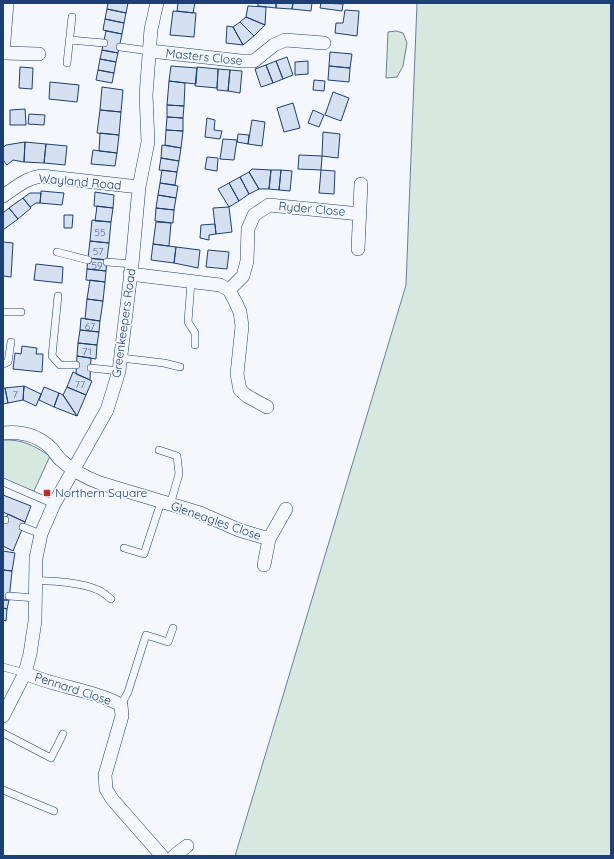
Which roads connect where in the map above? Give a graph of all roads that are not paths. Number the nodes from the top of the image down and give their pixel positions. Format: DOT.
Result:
graph roads {
  1 [pos="7,3"];
  2 [pos="157,3"];
  3 [pos="72,17"];
  4 [pos="70,40"];
  5 [pos="104,43"];
  6 [pos="324,44"];
  7 [pos="120,47"];
  8 [pos="150,51"];
  9 [pos="3,53"];
  10 [pos="39,54"];
  11 [pos="67,63"];
  12 [pos="361,184"];
  13 [pos="139,187"];
  14 [pos="3,196"];
  15 [pos="360,214"];
  16 [pos="358,250"];
  17 [pos="57,252"];
  18 [pos="88,260"];
  19 [pos="107,262"];
  20 [pos="131,269"];
  21 [pos="191,282"];
  22 [pos="229,290"];
  23 [pos="58,296"];
  24 [pos="3,312"];
  25 [pos="21,312"];
  26 [pos="10,342"];
  27 [pos="195,345"];
  28 [pos="3,364"];
  29 [pos="120,364"];
  30 [pos="76,366"];
  31 [pos="180,367"];
  32 [pos="91,368"];
  33 [pos="267,407"];
  34 [pos="3,432"];
  35 [pos="159,450"];
  36 [pos="74,470"];
  37 [pos="3,482"];
  38 [pos="166,503"];
  39 [pos="54,504"];
  40 [pos="286,509"];
  41 [pos="23,527"];
  42 [pos="41,534"];
  43 [pos="269,539"];
  44 [pos="124,548"];
  45 [pos="264,565"];
  46 [pos="35,581"];
  47 [pos="9,596"];
  48 [pos="36,598"];
  49 [pos="112,599"];
  50 [pos="173,628"];
  51 [pos="3,667"];
  52 [pos="25,673"];
  53 [pos="121,705"];
  54 [pos="3,716"];
  55 [pos="3,733"];
  56 [pos="63,734"];
  57 [pos="3,790"];
  58 [pos="54,811"];
  59 [pos="187,846"];
  60 [pos="162,856"];
  61 [pos="174,856"];
  1 -- 9 [label="street"];
  2 -- 8 [label="street, Greenkeepers Road"];
  3 -- 4 [label="lane"];
  4 -- 5 [label="lane"];
  4 -- 11 [label="lane"];
  6 -- 8 [label="street, Masters Close"];
  7 -- 8 [label="lane"];
  8 -- 13 [label="street, Greenkeepers Road"];
  9 -- 10 [label="street"];
  12 -- 15 [label="street, Ryder Close"];
  13 -- 14 [label="street, Wayland Road"];
  13 -- 20 [label="street, Greenkeepers Road"];
  15 -- 16 [label="street, Ryder Close"];
  15 -- 22 [label="street, Ryder Close"];
  17 -- 18 [label="lane"];
  19 -- 20 [label="lane"];
  20 -- 21 [label="street"];
  20 -- 29 [label="street, Greenkeepers Road"];
  21 -- 22 [label="street"];
  21 -- 27 [label="lane"];
  22 -- 33 [label="street"];
  23 -- 30 [label="lane"];
  24 -- 25 [label="lane"];
  26 -- 28 [label="lane"];
  29 -- 31 [label="lane"];
  29 -- 32 [label="lane"];
  29 -- 36 [label="street, Greenkeepers Road"];
  34 -- 36 [label="street, Gleneagles Close"];
  35 -- 38 [label="lane"];
  36 -- 38 [label="street, Gleneagles Close"];
  36 -- 39 [label="street, Greenkeepers Road"];
  37 -- 39 [label="lane"];
  38 -- 43 [label="street, Gleneagles Close"];
  38 -- 44 [label="lane"];
  39 -- 42 [label="street, Greenkeepers Road"];
  40 -- 43 [label="street, Gleneagles Close"];
  41 -- 42 [label="lane"];
  42 -- 46 [label="street, Greenkeepers Road"];
  43 -- 45 [label="street, Gleneagles Close"];
  46 -- 48 [label="street, Greenkeepers Road"];
  46 -- 49 [label="lane"];
  47 -- 48 [label="lane"];
  48 -- 52 [label="street, Greenkeepers Road"];
  50 -- 53 [label="lane, Pennard Close"];
  51 -- 52 [label="lane"];
  52 -- 53 [label="street, Pennard Close"];
  52 -- 54 [label="street, Greenkeepers Road"];
  53 -- 60 [label="street, Pennard Close"];
  55 -- 56 [label="lane"];
  57 -- 58 [label="lane"];
  59 -- 61 [label="street"];
}
